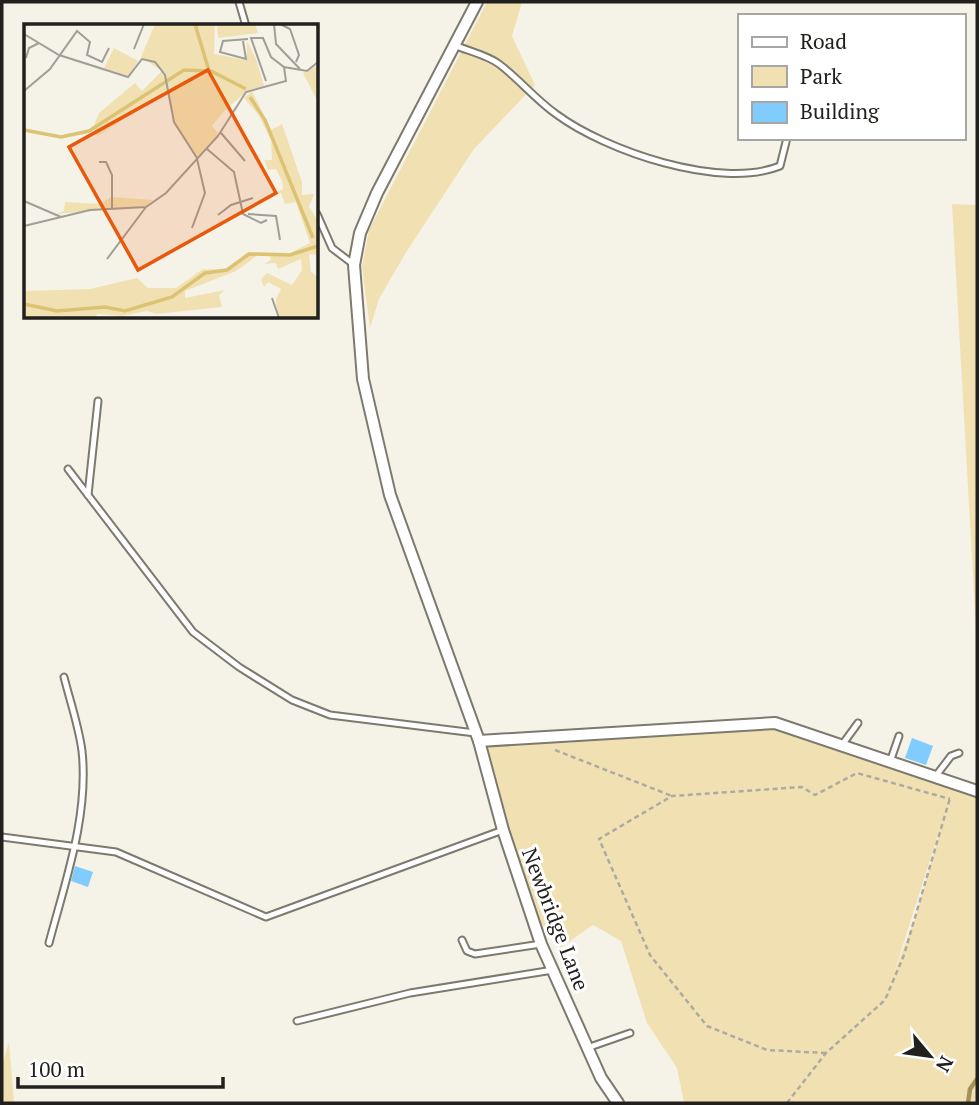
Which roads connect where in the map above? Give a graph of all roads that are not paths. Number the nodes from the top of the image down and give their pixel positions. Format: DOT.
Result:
graph roads {
  1 [pos="240,2"];
  2 [pos="477,2"];
  3 [pos="246,24"];
  4 [pos="454,45"];
  5 [pos="786,140"];
  6 [pos="318,216"];
  7 [pos="354,265"];
  8 [pos="97,401"];
  9 [pos="68,469"];
  10 [pos="88,495"];
  11 [pos="64,677"];
  12 [pos="858,723"];
  13 [pos="899,736"];
  14 [pos="477,737"];
  15 [pos="842,746"];
  16 [pos="959,752"];
  17 [pos="890,762"];
  18 [pos="935,778"];
  19 [pos="977,791"];
  20 [pos="503,830"];
  21 [pos="2,837"];
  22 [pos="75,848"];
  23 [pos="462,940"];
  24 [pos="49,943"];
  25 [pos="541,944"];
  26 [pos="553,970"];
  27 [pos="297,1021"];
  28 [pos="630,1033"];
  29 [pos="587,1048"];
  30 [pos="618,1103"];
  1 -- 3 [label="lane"];
  2 -- 4 [label="street, Newbridge Lane"];
  4 -- 5 [label="lane"];
  4 -- 7 [label="street, Newbridge Lane"];
  6 -- 7 [label="lane"];
  7 -- 14 [label="street, Newbridge Lane"];
  8 -- 10 [label="lane"];
  9 -- 10 [label="lane"];
  10 -- 14 [label="lane"];
  11 -- 22 [label="lane"];
  12 -- 15 [label="lane"];
  13 -- 17 [label="lane"];
  14 -- 15 [label="street"];
  14 -- 20 [label="street, Newbridge Lane"];
  15 -- 17 [label="street"];
  16 -- 18 [label="lane"];
  17 -- 18 [label="street"];
  18 -- 19 [label="street"];
  20 -- 22 [label="lane"];
  20 -- 25 [label="street, Newbridge Lane"];
  21 -- 22 [label="lane"];
  22 -- 24 [label="lane"];
  23 -- 25 [label="lane"];
  25 -- 26 [label="street, Newbridge Lane"];
  26 -- 27 [label="lane"];
  26 -- 29 [label="street, Newbridge Lane"];
  28 -- 29 [label="lane"];
  29 -- 30 [label="street, Newbridge Lane"];
}
